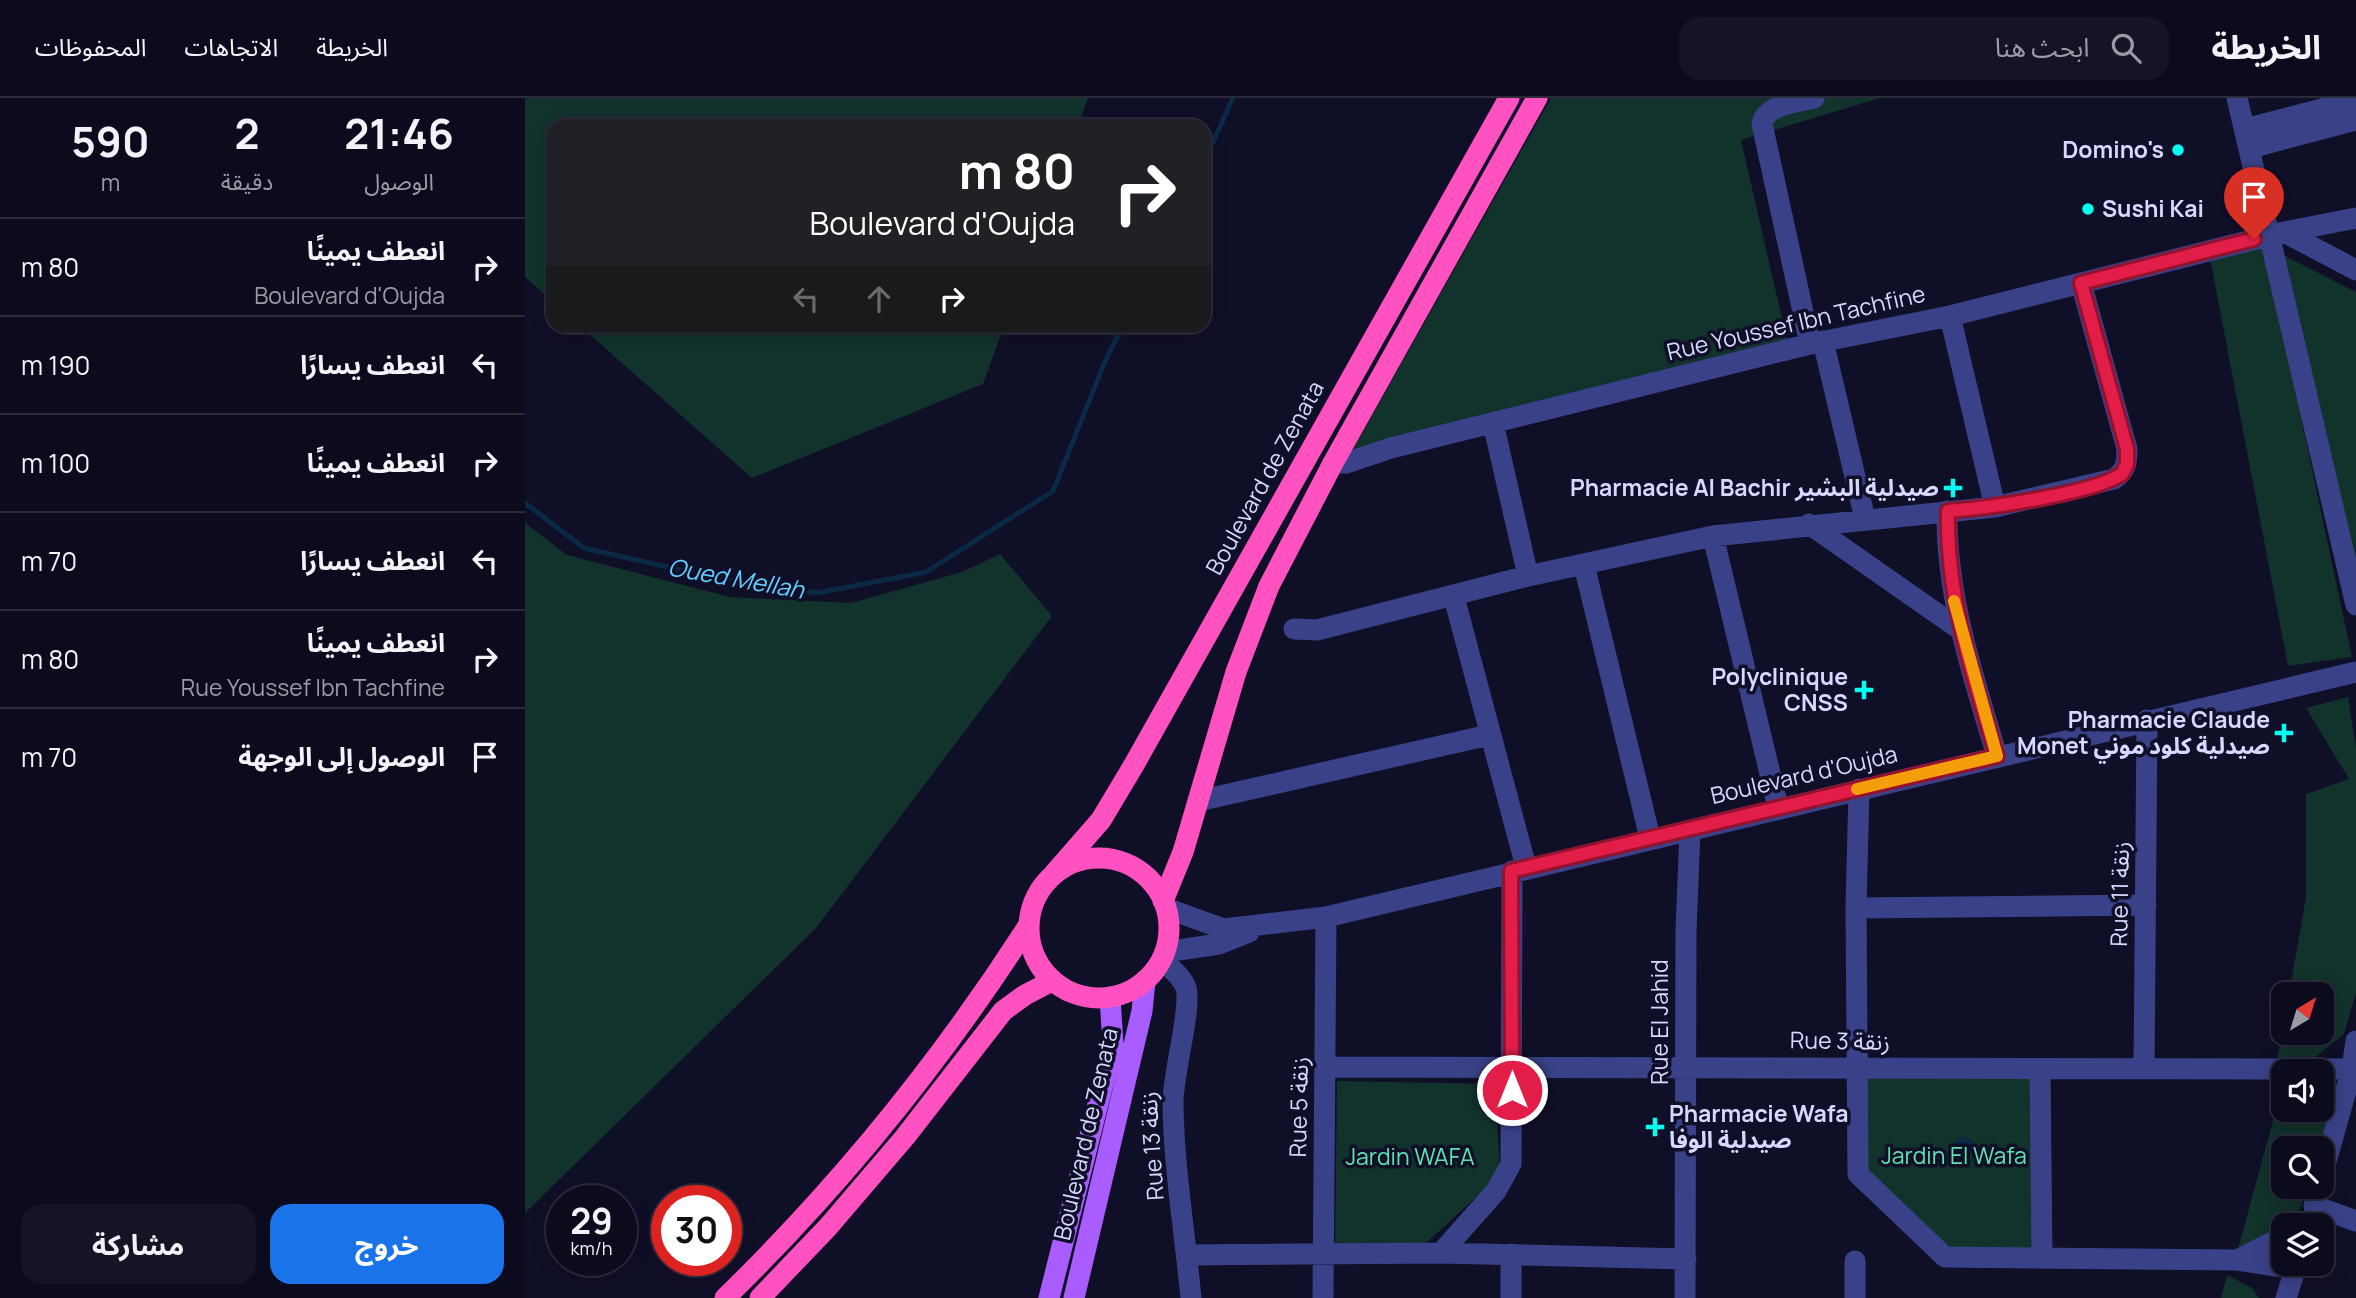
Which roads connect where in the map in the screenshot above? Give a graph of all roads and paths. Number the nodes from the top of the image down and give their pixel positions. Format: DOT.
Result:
graph roads {
  1 [pos="1509,98"];
  2 [pos="1537,98"];
  3 [pos="1814,98"];
  4 [pos="2237,98"];
  5 [pos="2356,100"];
  6 [pos="2356,120"];
  7 [pos="2247,138"];
  8 [pos="2356,218"];
  9 [pos="2278,233"];
  10 [pos="2356,270"];
  11 [pos="2081,283"];
  12 [pos="1949,316"];
  13 [pos="1817,343"];
  14 [pos="1493,423"];
  15 [pos="1333,463"];
  16 [pos="1996,507"];
  17 [pos="1948,511"];
  18 [pos="1865,519"];
  19 [pos="1809,524"];
  20 [pos="1713,536"];
  21 [pos="1584,565"];
  22 [pos="1528,576"];
  23 [pos="1454,597"];
  24 [pos="2356,605"];
  25 [pos="1294,629"];
  26 [pos="1962,631"];
  27 [pos="2356,672"];
  28 [pos="2147,720"];
  29 [pos="1489,735"];
  30 [pos="1997,756"];
  31 [pos="1859,789"];
  32 [pos="1198,800"];
  33 [pos="1778,807"];
  34 [pos="1690,830"];
  35 [pos="1650,838"];
  36 [pos="1519,869"];
  37 [pos="1053,875"];
  38 [pos="1164,905"];
  39 [pos="2146,905"];
  40 [pos="1856,908"];
  41 [pos="1326,917"];
  42 [pos="1028,926"];
  43 [pos="1263,926"];
  44 [pos="1163,956"];
  45 [pos="1052,981"];
  46 [pos="1145,981"];
  47 [pos="1110,998"];
  48 [pos="2356,1041"];
  49 [pos="1513,1065"];
  50 [pos="1687,1065"];
  51 [pos="1326,1067"];
  52 [pos="1859,1067"];
  53 [pos="2144,1069"];
  54 [pos="2352,1069"];
  55 [pos="2040,1070"];
  56 [pos="2333,1136"];
  57 [pos="2334,1217"];
  58 [pos="2356,1221"];
  59 [pos="2271,1243"];
  60 [pos="1323,1253"];
  61 [pos="1441,1253"];
  62 [pos="1511,1254"];
  63 [pos="1187,1255"];
  64 [pos="2042,1258"];
  65 [pos="1686,1259"];
  66 [pos="2237,1260"];
  67 [pos="1855,1261"];
  68 [pos="2271,1263"];
  69 [pos="2293,1276"];
  70 [pos="725,1298"];
  71 [pos="760,1298"];
  72 [pos="1049,1298"];
  73 [pos="1074,1298"];
  74 [pos="1191,1298"];
  75 [pos="1323,1298"];
  76 [pos="1511,1298"];
  77 [pos="1685,1298"];
  78 [pos="1855,1298"];
  79 [pos="2286,1298"];
  1 -- 37 [label="highway, Boulevard de Zenata"];
  2 -- 15 [label="highway"];
  3 -- 13 [label="street"];
  4 -- 7 [label="street"];
  5 -- 7 [label="street"];
  6 -- 7 [label="street"];
  7 -- 9 [label="street"];
  8 -- 9 [label="street, Rue Youssef Ibn Tachfine"];
  9 -- 10 [label="street"];
  9 -- 11 [label="street, Rue Youssef Ibn Tachfine"];
  9 -- 24 [label="street"];
  11 -- 12 [label="street, Rue Youssef Ibn Tachfine"];
  11 -- 16 [label="street"];
  12 -- 13 [label="street, Rue Youssef Ibn Tachfine"];
  12 -- 16 [label="street"];
  13 -- 14 [label="street, Rue Youssef Ibn Tachfine"];
  13 -- 18 [label="street"];
  14 -- 15 [label="street, Rue Youssef Ibn Tachfine"];
  14 -- 22 [label="street"];
  15 -- 32 [label="highway"];
  16 -- 17 [label="street"];
  17 -- 18 [label="street"];
  17 -- 26 [label="street"];
  18 -- 19 [label="street"];
  19 -- 20 [label="street"];
  19 -- 26 [label="street"];
  20 -- 21 [label="street"];
  20 -- 33 [label="street"];
  21 -- 22 [label="street"];
  21 -- 35 [label="street"];
  22 -- 23 [label="street"];
  23 -- 25 [label="street"];
  23 -- 29 [label="street"];
  26 -- 30 [label="street"];
  27 -- 28 [label="street, Boulevard d'Oujda"];
  28 -- 30 [label="street, Boulevard d'Oujda"];
  28 -- 39 [label="street, Rue 11 زنقة"];
  29 -- 32 [label="street"];
  29 -- 36 [label="street"];
  30 -- 31 [label="street, Boulevard d'Oujda"];
  31 -- 33 [label="street, Boulevard d'Oujda"];
  31 -- 40 [label="street"];
  32 -- 38 [label="highway"];
  33 -- 34 [label="street, Boulevard d'Oujda"];
  34 -- 35 [label="street, Boulevard d'Oujda"];
  34 -- 50 [label="street, Rue El Jahid"];
  35 -- 36 [label="street, Boulevard d'Oujda"];
  36 -- 41 [label="street, Boulevard d'Oujda"];
  36 -- 49 [label="street"];
  37 -- 38 [label="highway"];
  37 -- 42 [label="highway"];
  38 -- 43 [label="street, Boulevard d'Oujda"];
  38 -- 44 [label="highway"];
  39 -- 40 [label="street"];
  39 -- 53 [label="street, Rue 11 زنقة"];
  40 -- 52 [label="street"];
  41 -- 43 [label="street, Boulevard d'Oujda"];
  41 -- 51 [label="street, Rue 5 زنقة"];
  42 -- 45 [label="highway"];
  42 -- 70 [label="highway"];
  43 -- 44 [label="street, Boulevard d'Oujda"];
  44 -- 46 [label="highway"];
  44 -- 63 [label="street, Rue 13 زنقة"];
  45 -- 47 [label="highway"];
  45 -- 71 [label="highway"];
  46 -- 47 [label="highway"];
  46 -- 73 [label="main road, Boulevard de Zenata"];
  47 -- 72 [label="main road, Boulevard de Zenata"];
  48 -- 54 [label="street"];
  49 -- 50 [label="street, Rue 3 زنقة"];
  49 -- 51 [label="street, Rue 3 زنقة"];
  49 -- 61 [label="street"];
  50 -- 52 [label="street, Rue 3 زنقة"];
  50 -- 65 [label="street, Rue El Jahid"];
  51 -- 60 [label="street, Rue 5 زنقة"];
  52 -- 55 [label="street, Rue 3 زنقة"];
  52 -- 64 [label="street"];
  53 -- 54 [label="street, Rue 3 زنقة"];
  53 -- 55 [label="street, Rue 3 زنقة"];
  54 -- 56 [label="street"];
  55 -- 64 [label="street"];
  57 -- 58 [label="street"];
  59 -- 66 [label="street"];
  60 -- 61 [label="street"];
  60 -- 63 [label="street"];
  60 -- 75 [label="street, Rue 5 زنقة"];
  61 -- 62 [label="street"];
  62 -- 65 [label="street"];
  62 -- 76 [label="street"];
  63 -- 74 [label="street, Rue 13 زنقة"];
  64 -- 66 [label="street"];
  65 -- 77 [label="street, Rue El Jahid"];
  66 -- 68 [label="street"];
  67 -- 78 [label="street"];
  69 -- 79 [label="street"];
}
